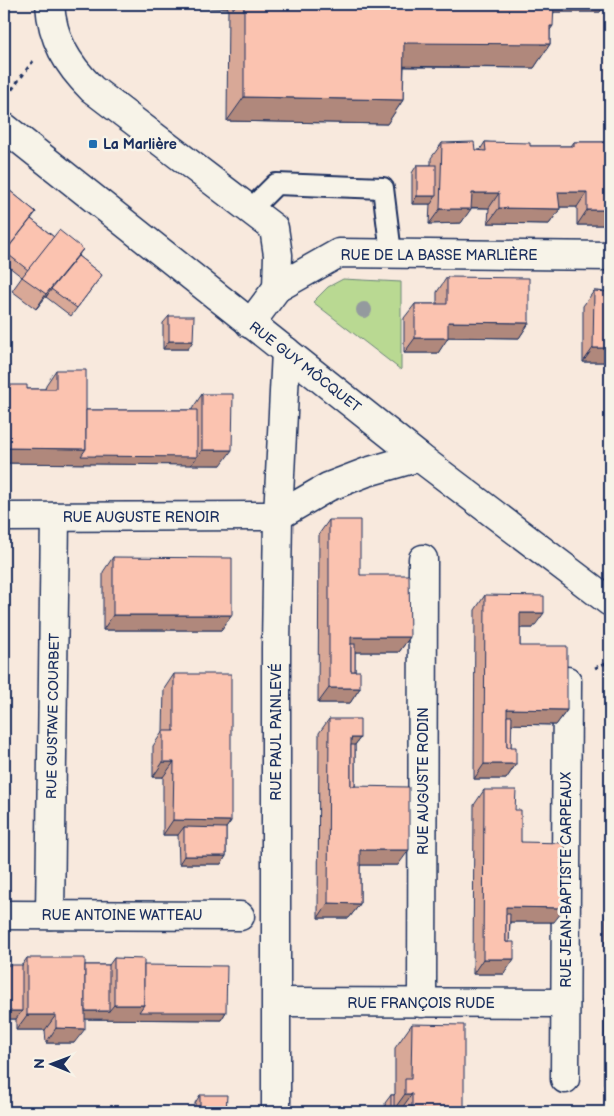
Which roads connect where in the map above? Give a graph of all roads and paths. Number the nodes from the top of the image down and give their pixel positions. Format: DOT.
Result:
graph roads {
  1 [pos="50,4"];
  2 [pos="55,35"];
  3 [pos="4,101"];
  4 [pos="4,127"];
  5 [pos="250,210"];
  6 [pos="391,254"];
  7 [pos="610,256"];
  8 [pos="277,288"];
  9 [pos="250,324"];
  10 [pos="286,351"];
  11 [pos="419,457"];
  12 [pos="278,516"];
  13 [pos="4,517"];
  14 [pos="56,517"];
  15 [pos="423,559"];
  16 [pos="610,602"];
  17 [pos="568,681"];
  18 [pos="4,915"];
  19 [pos="50,915"];
  20 [pos="240,916"];
  21 [pos="277,1002"];
  22 [pos="422,1003"];
  23 [pos="565,1003"];
  24 [pos="565,1079"];
  25 [pos="276,1112"];
  1 -- 2 [label="street"];
  2 -- 3 [label="path"];
  2 -- 5 [label="street"];
  4 -- 9 [label="street, RUE GUY MÔCQUET"];
  5 -- 6 [label="lane"];
  5 -- 8 [label="street"];
  6 -- 7 [label="street, RUE DE LA BASSE MARLIÈRE"];
  6 -- 8 [label="street, RUE DE LA BASSE MARLIÈRE"];
  8 -- 9 [label="street, RUE DE LA BASSE MARLIÈRE"];
  9 -- 10 [label="street, RUE GUY MÔCQUET"];
  10 -- 11 [label="street, RUE GUY MÔCQUET"];
  10 -- 12 [label="street, RUE PAUL PAINLEVÉ"];
  11 -- 12 [label="street"];
  11 -- 16 [label="street, RUE GUY MÔCQUET"];
  12 -- 14 [label="street, RUE AUGUSTE RENOIR"];
  12 -- 21 [label="street, RUE PAUL PAINLEVÉ"];
  13 -- 14 [label="street, RUE AUGUSTE RENOIR"];
  14 -- 19 [label="street, RUE GUSTAVE COURBET"];
  15 -- 22 [label="street, RUE AUGUSTE RODIN"];
  17 -- 23 [label="street, RUE JEAN-BAPTISTE CARPEAUX"];
  18 -- 19 [label="street, RUE ANTOINE WATTEAU"];
  19 -- 20 [label="street, RUE ANTOINE WATTEAU"];
  21 -- 22 [label="street, RUE FRANÇOIS RUDE"];
  21 -- 25 [label="street, RUE PAUL PAINLEVÉ"];
  22 -- 23 [label="street, RUE FRANÇOIS RUDE"];
  23 -- 24 [label="street, RUE JEAN-BAPTISTE CARPEAUX"];
}
